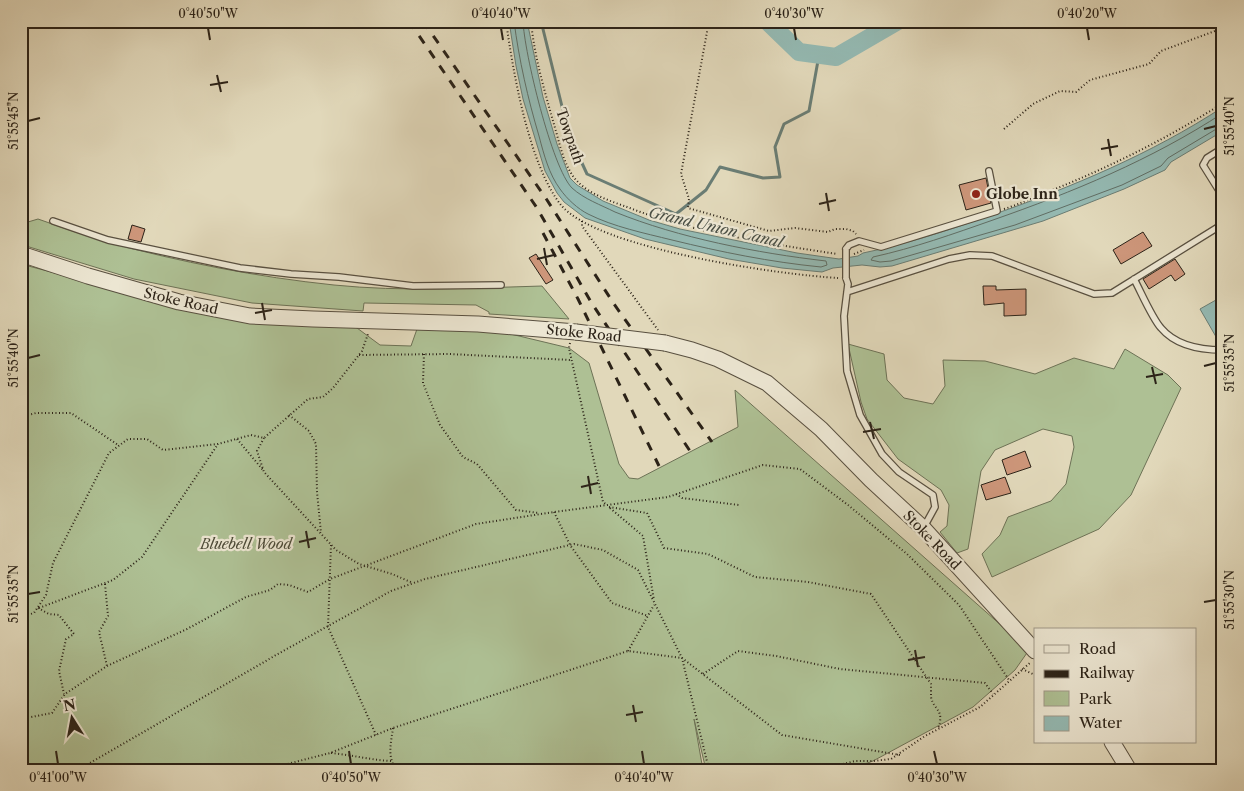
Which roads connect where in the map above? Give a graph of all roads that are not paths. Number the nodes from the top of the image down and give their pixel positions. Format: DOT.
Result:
graph roads {
  1 [pos="1223,148"];
  2 [pos="989,171"];
  3 [pos="1223,198"];
  4 [pos="53,222"];
  5 [pos="1223,224"];
  6 [pos="21,254"];
  7 [pos="1134,279"];
  8 [pos="501,284"];
  9 [pos="847,292"];
  10 [pos="1223,350"];
  11 [pos="924,529"];
  12 [pos="1034,650"];
  13 [pos="1113,744"];
  14 [pos="1129,770"];
  1 -- 3 [label="lane"];
  2 -- 9 [label="lane, bridge"];
  4 -- 8 [label="lane"];
  5 -- 7 [label="lane"];
  6 -- 11 [label="street, Stoke Road, bridge"];
  7 -- 9 [label="lane"];
  7 -- 10 [label="lane"];
  9 -- 11 [label="lane"];
  11 -- 12 [label="street, Stoke Road"];
  13 -- 14 [label="street"];
}
